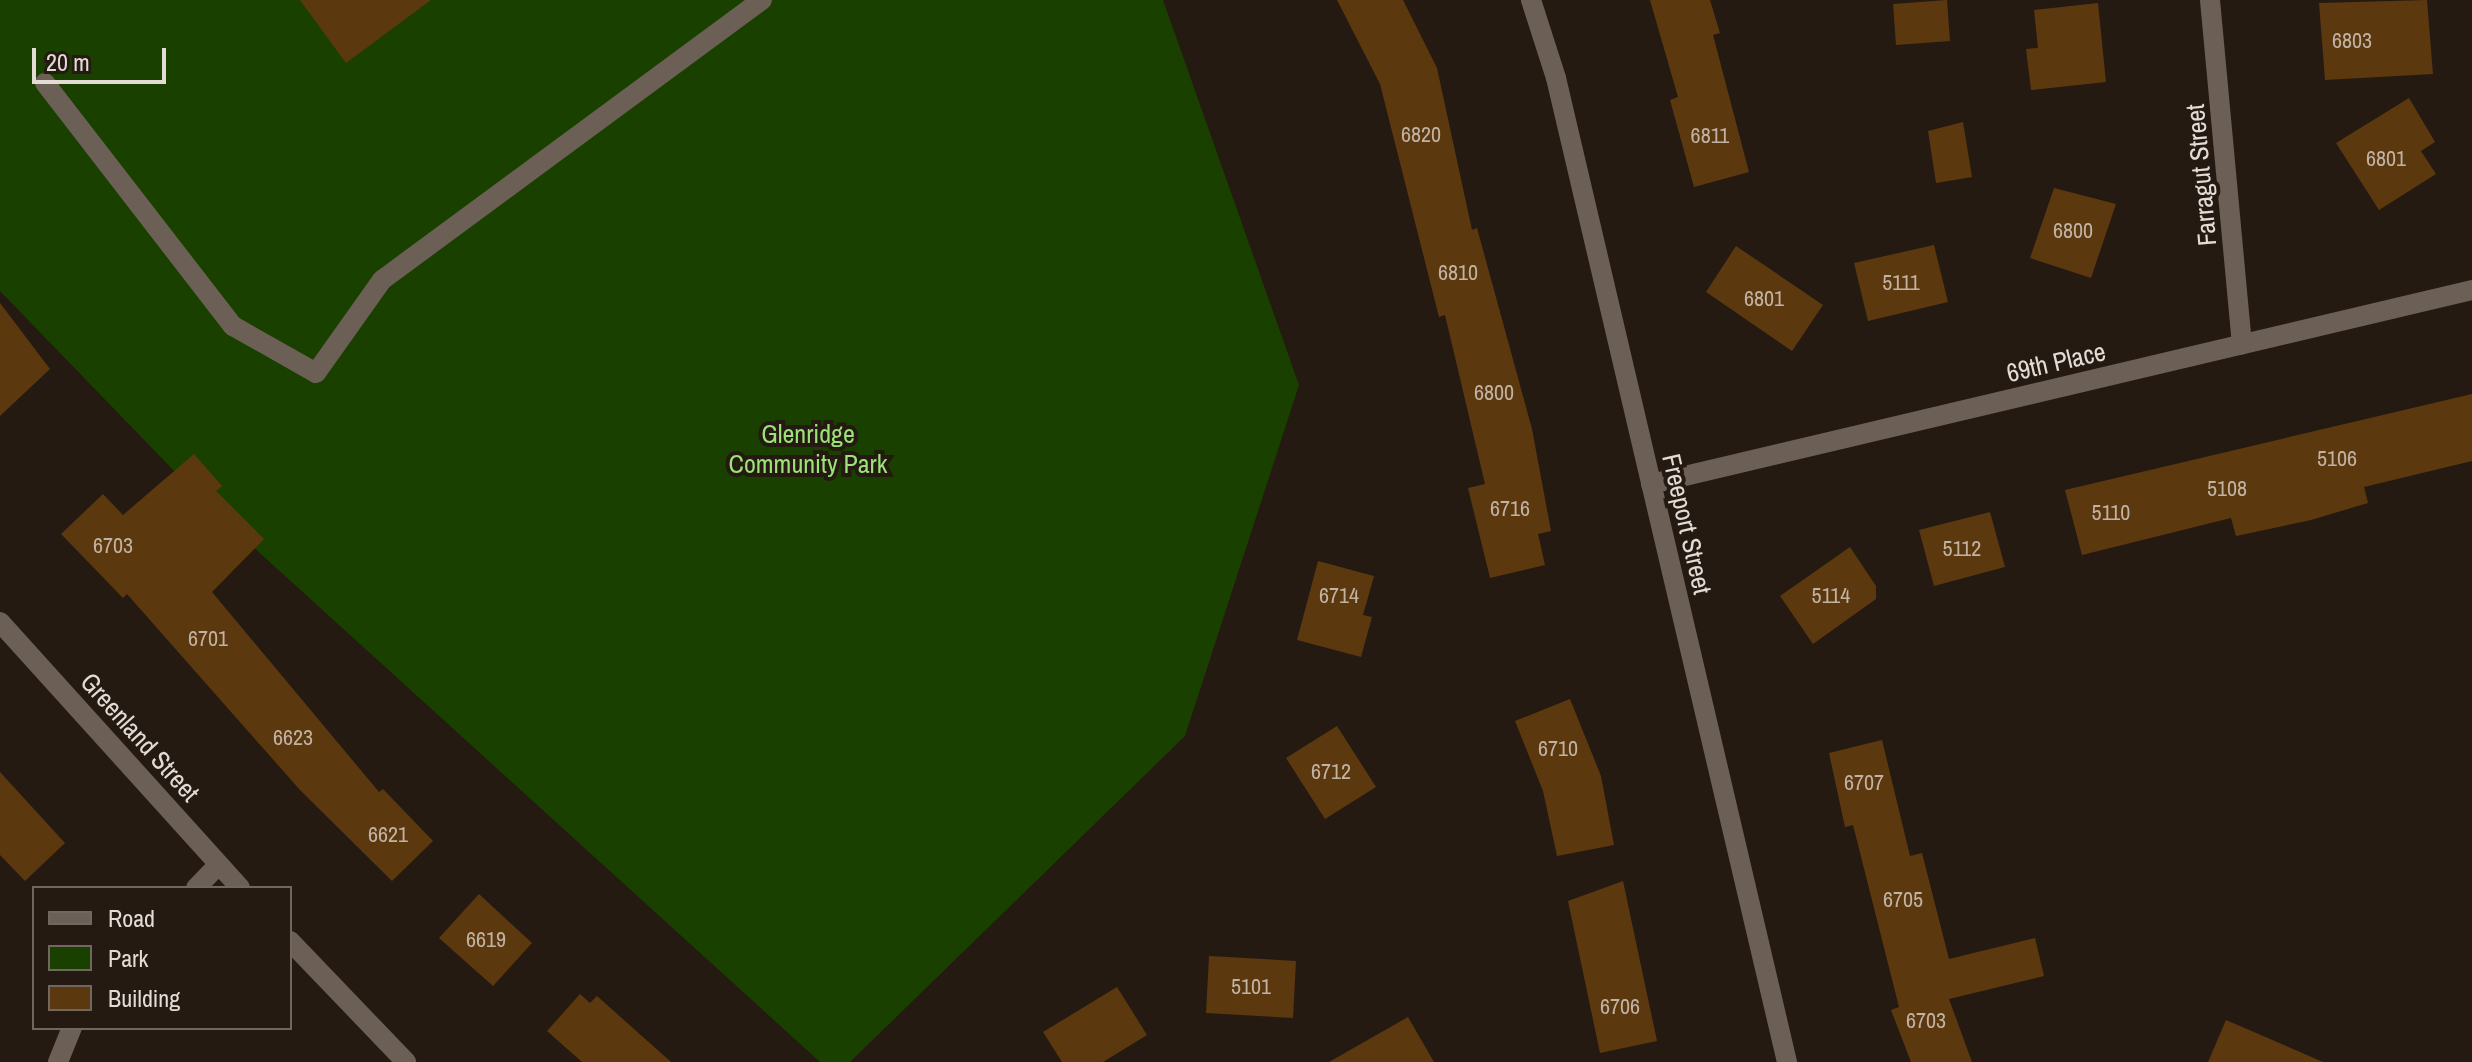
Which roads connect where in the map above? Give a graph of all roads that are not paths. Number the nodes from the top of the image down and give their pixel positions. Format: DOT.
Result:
graph roads {
  1 [pos="762,0"];
  2 [pos="1531,0"];
  3 [pos="2210,0"];
  4 [pos="45,83"];
  5 [pos="2472,290"];
  6 [pos="2242,345"];
  7 [pos="1651,484"];
  8 [pos="0,622"];
  9 [pos="218,865"];
  10 [pos="198,886"];
  11 [pos="238,886"];
  12 [pos="292,943"];
  13 [pos="71,1030"];
  14 [pos="58,1062"];
  15 [pos="406,1062"];
  16 [pos="1787,1062"];
  1 -- 4 [label="street"];
  2 -- 7 [label="street, Freeport Street"];
  3 -- 6 [label="street, Farragut Street"];
  5 -- 6 [label="street, 69th Place"];
  6 -- 7 [label="street, 69th Place"];
  7 -- 16 [label="street, Freeport Street"];
  8 -- 9 [label="street, Greenland Street"];
  9 -- 10 [label="street"];
  9 -- 11 [label="street, Greenland Street"];
  12 -- 15 [label="street"];
  13 -- 14 [label="street"];
}
